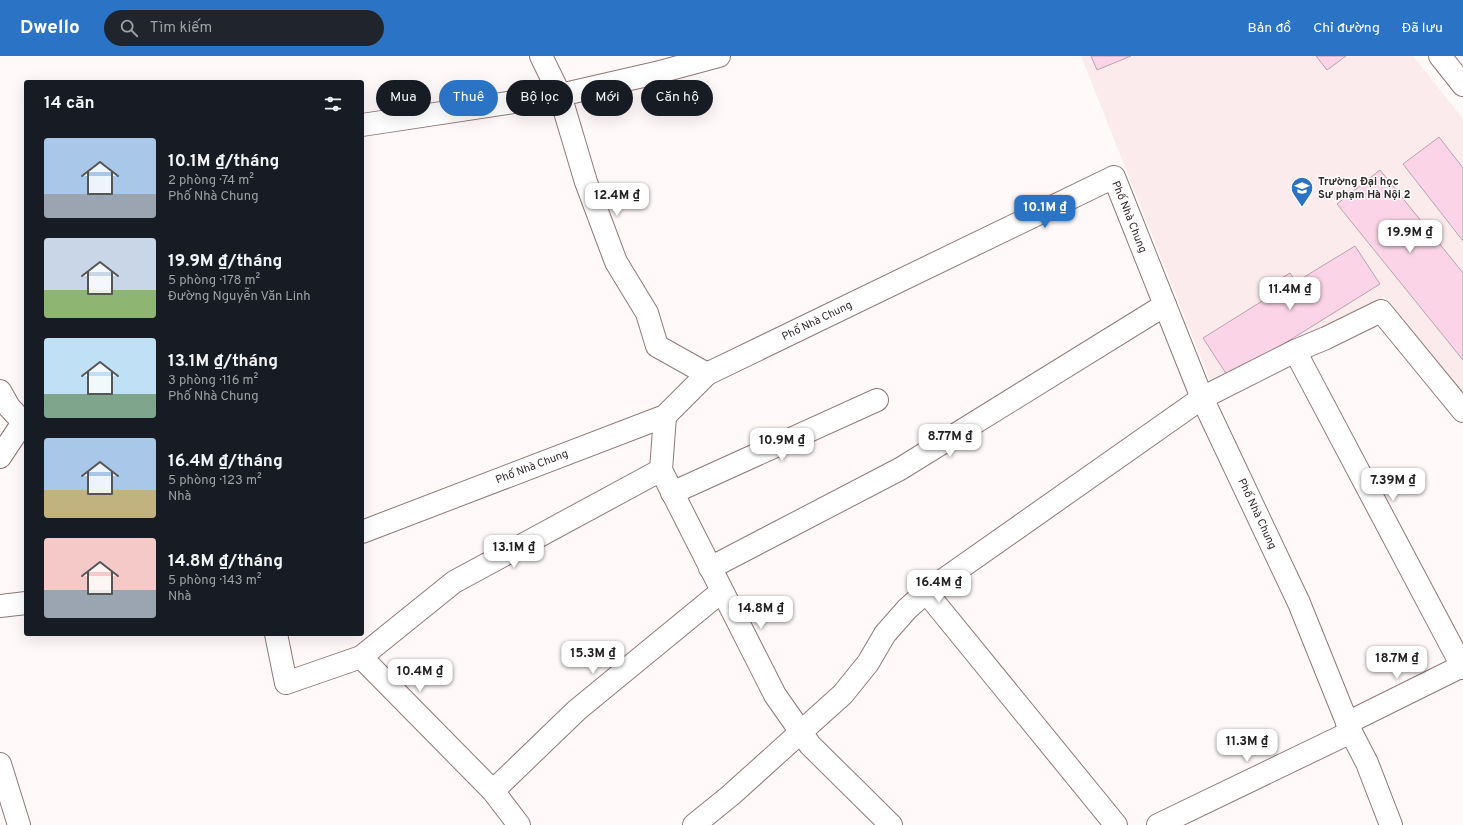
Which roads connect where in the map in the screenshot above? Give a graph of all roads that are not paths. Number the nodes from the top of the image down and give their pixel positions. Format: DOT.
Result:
graph roads {
  1 [pos="541,56"];
  2 [pos="719,56"];
  3 [pos="1440,56"];
  4 [pos="654,65"];
  5 [pos="552,80"];
  6 [pos="1463,85"];
  7 [pos="573,92"];
  8 [pos="506,104"];
  9 [pos="566,116"];
  10 [pos="364,125"];
  11 [pos="1165,305"];
  12 [pos="1294,351"];
  13 [pos="707,374"];
  14 [pos="0,391"];
  15 [pos="1202,398"];
  16 [pos="877,400"];
  17 [pos="1463,411"];
  18 [pos="665,416"];
  19 [pos="24,419"];
  20 [pos="24,421"];
  21 [pos="0,457"];
  22 [pos="661,470"];
  23 [pos="672,493"];
  24 [pos="364,531"];
  25 [pos="710,568"];
  26 [pos="722,591"];
  27 [pos="926,592"];
  28 [pos="24,602"];
  29 [pos="0,606"];
  30 [pos="276,636"];
  31 [pos="361,657"];
  32 [pos="1462,667"];
  33 [pos="1349,728"];
  34 [pos="801,732"];
  35 [pos="0,764"];
  36 [pos="493,791"];
  37 [pos="19,825"];
  38 [pos="519,825"];
  39 [pos="694,825"];
  40 [pos="891,825"];
  41 [pos="1116,825"];
  42 [pos="1158,825"];
  43 [pos="1390,825"];
  1 -- 5 [label="street"];
  2 -- 4 [label="street"];
  3 -- 6 [label="street"];
  4 -- 7 [label="street"];
  8 -- 10 [label="street"];
  9 -- 13 [label="street"];
  11 -- 13 [label="street, Phố Nhà Chung"];
  11 -- 15 [label="street, Phố Nhà Chung"];
  11 -- 25 [label="street"];
  12 -- 15 [label="street"];
  12 -- 17 [label="street"];
  12 -- 32 [label="street"];
  13 -- 18 [label="street, Phố Nhà Chung"];
  14 -- 19 [label="street"];
  15 -- 27 [label="street"];
  15 -- 33 [label="street, Phố Nhà Chung"];
  16 -- 23 [label="street"];
  18 -- 22 [label="street"];
  18 -- 24 [label="street, Phố Nhà Chung"];
  20 -- 21 [label="street"];
  22 -- 23 [label="street"];
  22 -- 31 [label="street"];
  23 -- 25 [label="street"];
  25 -- 26 [label="street"];
  26 -- 34 [label="street"];
  26 -- 36 [label="street"];
  27 -- 34 [label="street"];
  27 -- 41 [label="street"];
  28 -- 29 [label="street"];
  30 -- 31 [label="street"];
  31 -- 36 [label="street"];
  32 -- 33 [label="street"];
  33 -- 42 [label="street"];
  33 -- 43 [label="street, Phố Nhà Chung"];
  34 -- 39 [label="street"];
  34 -- 40 [label="street"];
  35 -- 37 [label="street"];
  36 -- 38 [label="street"];
}
